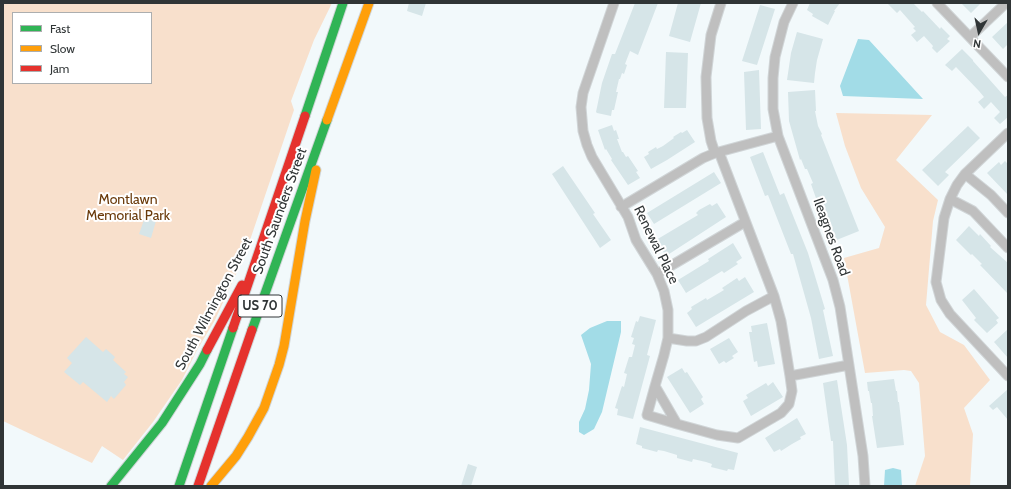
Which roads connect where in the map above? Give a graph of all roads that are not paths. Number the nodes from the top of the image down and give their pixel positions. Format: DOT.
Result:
graph roads {
  1 [pos="343,3"];
  2 [pos="369,3"];
  3 [pos="614,3"];
  4 [pos="721,3"];
  5 [pos="793,3"];
  6 [pos="937,3"];
  7 [pos="1006,3"];
  8 [pos="970,37"];
  9 [pos="1008,77"];
  10 [pos="325,126"];
  11 [pos="1008,133"];
  12 [pos="778,136"];
  13 [pos="717,152"];
  14 [pos="965,174"];
  15 [pos="950,199"];
  16 [pos="621,206"];
  17 [pos="1008,213"];
  18 [pos="745,222"];
  19 [pos="1008,248"];
  20 [pos="259,254"];
  21 [pos="657,274"];
  22 [pos="774,296"];
  23 [pos="668,338"];
  24 [pos="849,365"];
  25 [pos="790,376"];
  26 [pos="1008,376"];
  27 [pos="655,386"];
  28 [pos="677,424"];
  29 [pos="111,486"];
  30 [pos="179,486"];
  31 [pos="198,486"];
  32 [pos="211,486"];
  33 [pos="865,486"];
  1 -- 20 [label="main road, South Wilmington Street / US 70"];
  2 -- 10 [label="main road, US 70"];
  3 -- 16 [label="street, Renewal Place"];
  4 -- 13 [label="street"];
  5 -- 12 [label="street, Ileagnes Road"];
  6 -- 8 [label="street"];
  7 -- 8 [label="street"];
  8 -- 9 [label="street"];
  10 -- 31 [label="main road, South Saunders Street / US 70"];
  10 -- 32 [label="main road"];
  11 -- 14 [label="street"];
  12 -- 13 [label="street"];
  12 -- 24 [label="street, Ileagnes Road"];
  13 -- 16 [label="street"];
  13 -- 18 [label="street"];
  14 -- 15 [label="street"];
  14 -- 17 [label="street"];
  15 -- 19 [label="street"];
  15 -- 26 [label="street"];
  16 -- 21 [label="street, Renewal Place"];
  18 -- 21 [label="street"];
  18 -- 22 [label="street"];
  20 -- 29 [label="main road, South Wilmington Street"];
  20 -- 30 [label="main road, South Saunders Street / US 70"];
  21 -- 23 [label="street, Renewal Place"];
  22 -- 23 [label="street"];
  22 -- 25 [label="street"];
  23 -- 27 [label="street, Renewal Place"];
  24 -- 25 [label="street"];
  24 -- 33 [label="street, Ileagnes Road"];
  25 -- 28 [label="street"];
  27 -- 28 [label="street"];
  27 -- 28 [label="street, Renewal Place"];
}
